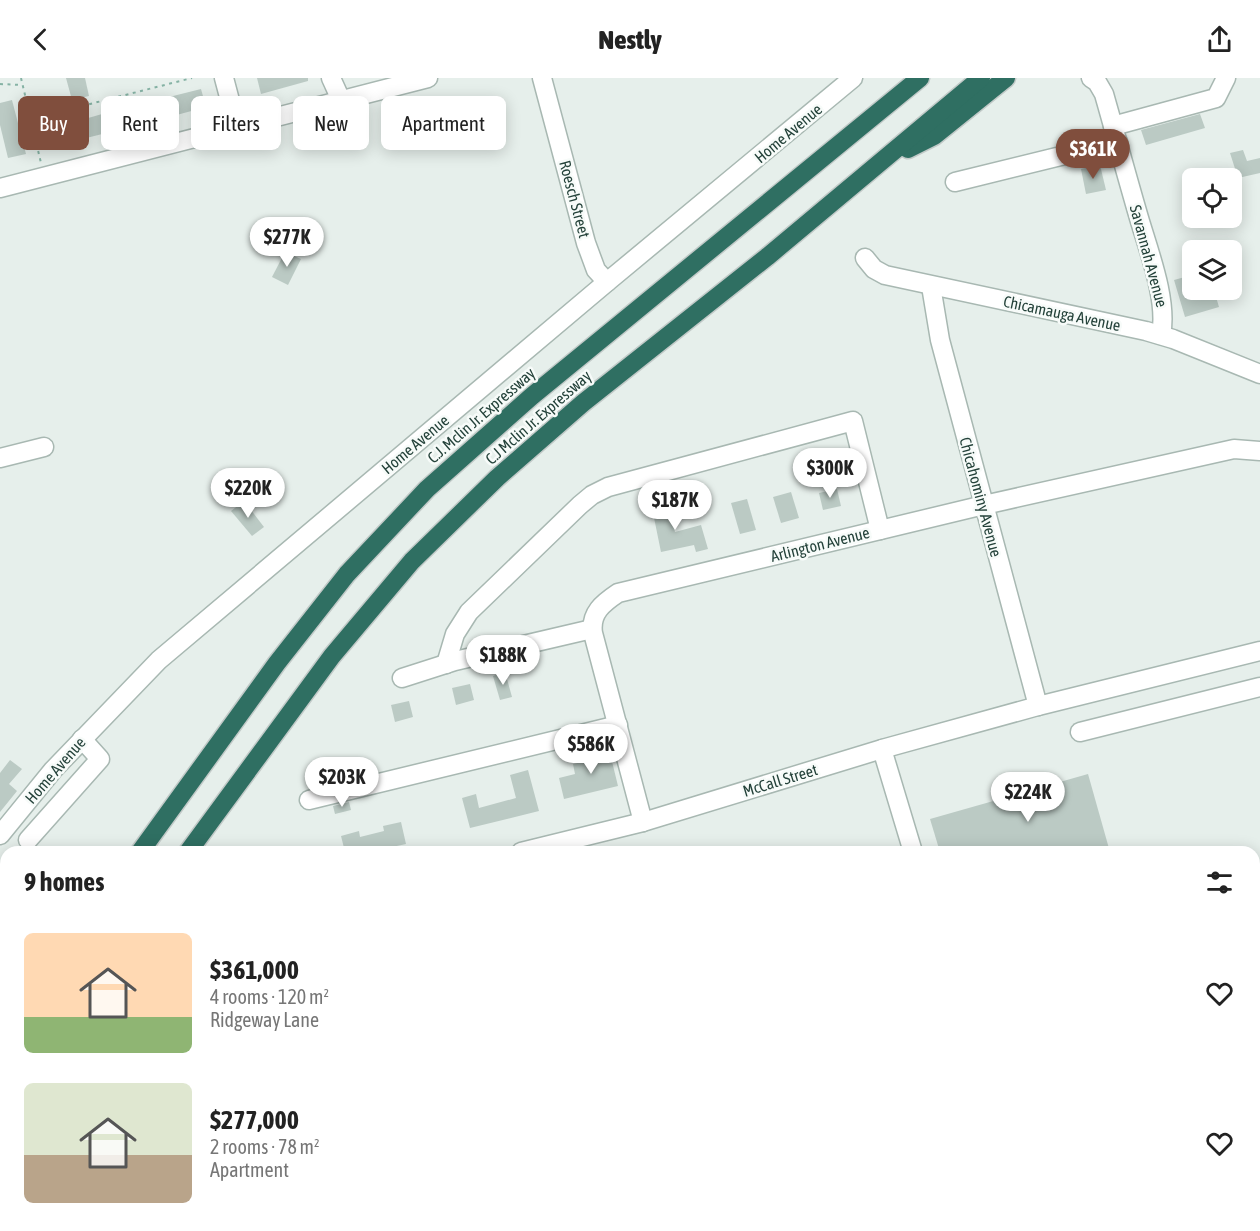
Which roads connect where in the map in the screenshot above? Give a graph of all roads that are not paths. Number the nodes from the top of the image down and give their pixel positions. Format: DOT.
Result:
graph roads {
  1 [pos="224,78"];
  2 [pos="331,78"];
  3 [pos="428,78"];
  4 [pos="542,78"];
  5 [pos="853,78"];
  6 [pos="920,78"];
  7 [pos="981,78"];
  8 [pos="1006,78"];
  9 [pos="1091,78"];
  10 [pos="1226,78"];
  11 [pos="229,96"];
  12 [pos="339,96"];
  13 [pos="357,96"];
  14 [pos="1115,134"];
  15 [pos="191,139"];
  16 [pos="875,167"];
  17 [pos="955,182"];
  18 [pos="0,188"];
  19 [pos="865,258"];
  20 [pos="607,282"];
  21 [pos="931,286"];
  22 [pos="1161,335"];
  23 [pos="1260,374"];
  24 [pos="44,447"];
  25 [pos="1260,451"];
  26 [pos="0,458"];
  27 [pos="984,505"];
  28 [pos="880,530"];
  29 [pos="592,629"];
  30 [pos="1260,651"];
  31 [pos="446,664"];
  32 [pos="402,678"];
  33 [pos="1260,687"];
  34 [pos="1038,706"];
  35 [pos="618,725"];
  36 [pos="1080,732"];
  37 [pos="82,739"];
  38 [pos="882,749"];
  39 [pos="309,800"];
  40 [pos="643,822"];
  41 [pos="0,835"];
  42 [pos="28,840"];
  43 [pos="144,846"];
  44 [pos="192,846"];
  45 [pos="545,846"];
  46 [pos="911,846"];
  1 -- 11 [label="street"];
  2 -- 12 [label="street"];
  3 -- 13 [label="street"];
  4 -- 20 [label="street, Roesch Street"];
  5 -- 20 [label="street, Home Avenue"];
  6 -- 43 [label="highway, C.J. Mclin Jr. Expressway"];
  7 -- 16 [label="highway, C.J Mclin Jr. Expressway"];
  8 -- 16 [label="highway"];
  9 -- 14 [label="street, Savannah Avenue"];
  10 -- 14 [label="street"];
  14 -- 17 [label="street"];
  14 -- 22 [label="street, Savannah Avenue"];
  15 -- 18 [label="street"];
  16 -- 44 [label="highway, C.J Mclin Jr. Expressway"];
  19 -- 21 [label="street, Chicamauga Avenue"];
  20 -- 37 [label="street, Home Avenue"];
  21 -- 22 [label="street, Chicamauga Avenue"];
  21 -- 27 [label="street, Chicahominy Avenue"];
  22 -- 23 [label="street, Chicamauga Avenue"];
  24 -- 26 [label="street"];
  25 -- 27 [label="street, Arlington Avenue"];
  27 -- 28 [label="street, Arlington Avenue"];
  27 -- 34 [label="street, Chicahominy Avenue"];
  28 -- 29 [label="street, Arlington Avenue"];
  28 -- 31 [label="street"];
  29 -- 31 [label="street"];
  29 -- 35 [label="street"];
  30 -- 34 [label="street, McCall Street"];
  31 -- 32 [label="street"];
  33 -- 36 [label="street"];
  34 -- 38 [label="street, McCall Street"];
  35 -- 39 [label="street"];
  35 -- 40 [label="street"];
  37 -- 41 [label="street, Home Avenue"];
  37 -- 42 [label="street"];
  38 -- 40 [label="street, McCall Street"];
  38 -- 46 [label="street"];
  40 -- 45 [label="street, McCall Street"];
}
